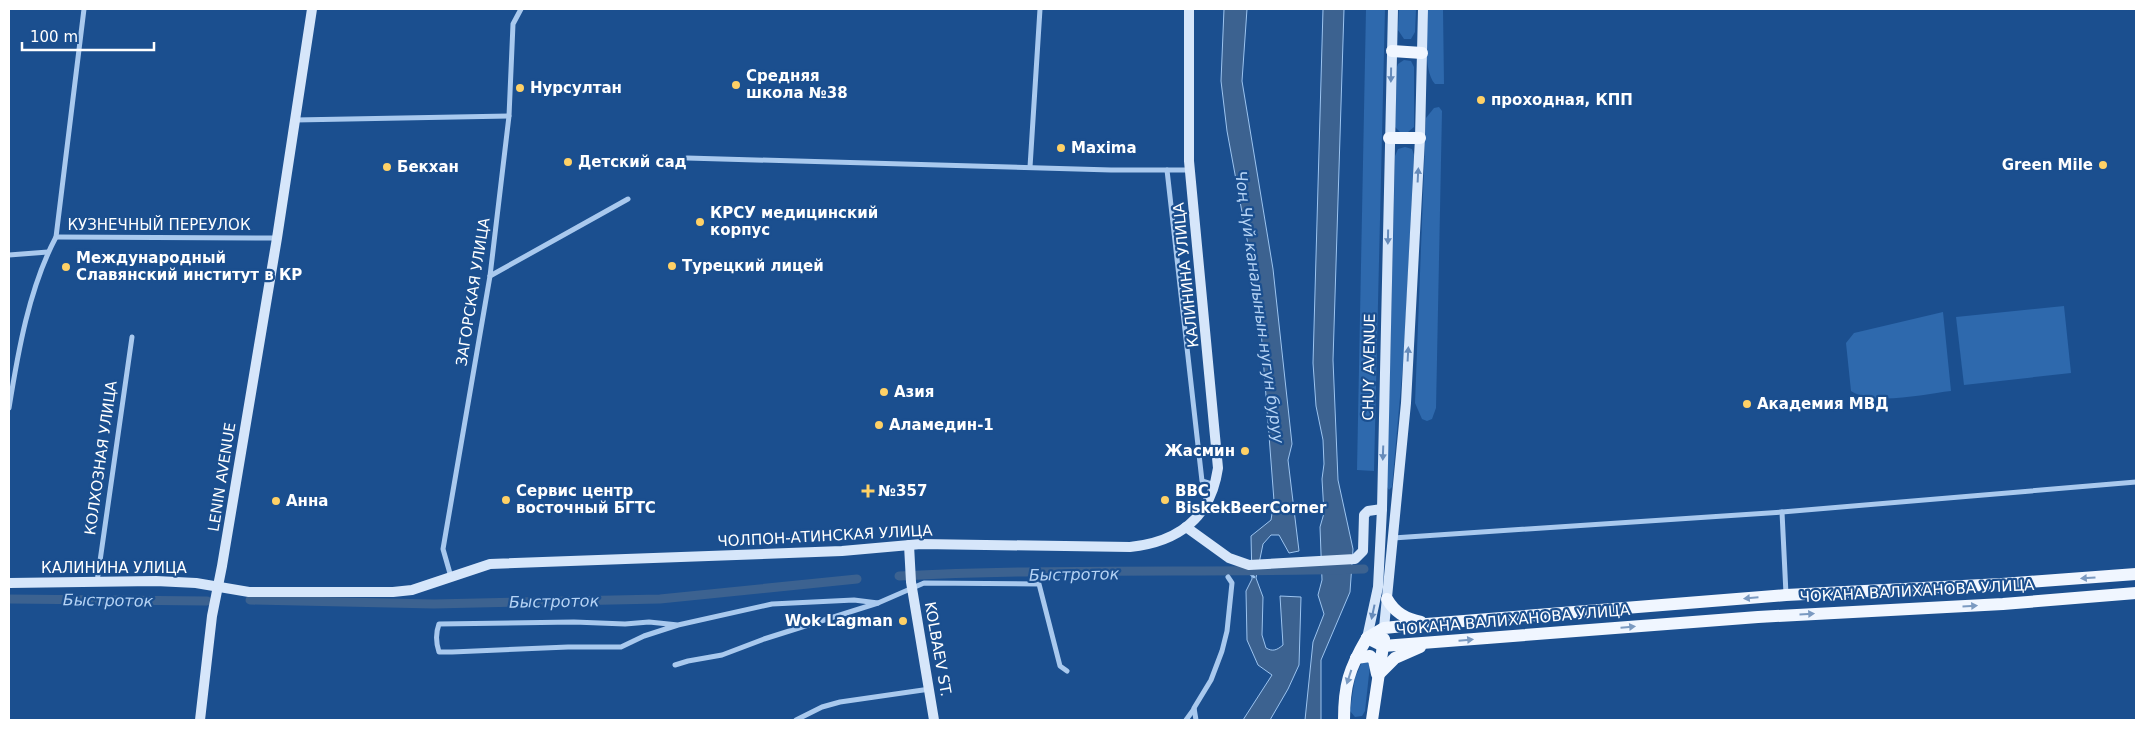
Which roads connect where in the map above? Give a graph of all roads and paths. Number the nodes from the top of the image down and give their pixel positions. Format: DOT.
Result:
graph roads {
  1 [pos="84,9"];
  2 [pos="312,9"];
  3 [pos="521,9"];
  4 [pos="1040,9"];
  5 [pos="1189,9"];
  6 [pos="1393,9"];
  7 [pos="1422,9"];
  8 [pos="1392,51"];
  9 [pos="1422,52"];
  10 [pos="509,116"];
  11 [pos="295,120"];
  12 [pos="1389,138"];
  13 [pos="1420,138"];
  14 [pos="687,158"];
  15 [pos="1030,167"];
  16 [pos="1167,170"];
  17 [pos="1190,170"];
  18 [pos="628,199"];
  19 [pos="56,237"];
  20 [pos="277,238"];
  21 [pos="48,252"];
  22 [pos="9,255"];
  23 [pos="490,276"];
  24 [pos="132,337"];
  25 [pos="9,408"];
  26 [pos="2136,482"];
  27 [pos="1216,485"];
  28 [pos="1382,509"];
  29 [pos="1782,512"];
  30 [pos="1186,527"];
  31 [pos="1392,538"];
  32 [pos="909,544"];
  33 [pos="2136,574"];
  34 [pos="1228,577"];
  35 [pos="451,578"];
  36 [pos="97,582"];
  37 [pos="9,583"];
  38 [pos="911,585"];
  39 [pos="219,586"];
  40 [pos="2136,593"];
  41 [pos="1786,595"];
  42 [pos="1387,599"];
  43 [pos="878,603"];
  44 [pos="1431,624"];
  45 [pos="678,625"];
  46 [pos="1384,628"];
  47 [pos="1367,638"];
  48 [pos="1431,642"];
  49 [pos="1383,646"];
  50 [pos="1356,658"];
  51 [pos="675,665"];
  52 [pos="1067,671"];
  53 [pos="1378,676"];
  54 [pos="930,689"];
  55 [pos="1194,708"];
  56 [pos="200,720"];
  57 [pos="796,720"];
  58 [pos="934,720"];
  59 [pos="1186,720"];
  60 [pos="1196,720"];
  61 [pos="1344,720"];
  62 [pos="1372,720"];
  1 -- 19 [label="street"];
  2 -- 11 [label="main road, LENIN AVENUE"];
  3 -- 10 [label="street, ЗАГОРСКАЯ УЛИЦА"];
  4 -- 15 [label="street"];
  5 -- 17 [label="main road, КАЛИНИНА УЛИЦА"];
  6 -- 8 [label="main road, CHUY AVENUE"];
  7 -- 9 [label="main road"];
  8 -- 9 [label="main road"];
  8 -- 12 [label="main road, CHUY AVENUE, one-way"];
  9 -- 13 [label="main road"];
  10 -- 11 [label="street"];
  10 -- 23 [label="street, ЗАГОРСКАЯ УЛИЦА"];
  11 -- 20 [label="main road, LENIN AVENUE"];
  12 -- 13 [label="main road"];
  12 -- 28 [label="main road, CHUY AVENUE, one-way"];
  31 -- 13 [label="main road, one-way"];
  14 -- 15 [label="street"];
  15 -- 16 [label="street"];
  16 -- 17 [label="street"];
  16 -- 27 [label="street"];
  17 -- 27 [label="main road, КАЛИНИНА УЛИЦА"];
  18 -- 23 [label="street"];
  19 -- 20 [label="street, КУЗНЕЧНЫЙ ПЕРЕУЛОК"];
  19 -- 21 [label="street"];
  20 -- 39 [label="main road, LENIN AVENUE"];
  21 -- 22 [label="street"];
  21 -- 25 [label="street"];
  23 -- 35 [label="street, ЗАГОРСКАЯ УЛИЦА"];
  24 -- 36 [label="street, КОЛХОЗНАЯ УЛИЦА"];
  26 -- 29 [label="street"];
  27 -- 30 [label="main road, КАЛИНИНА УЛИЦА"];
  28 -- 30 [label="main road"];
  28 -- 47 [label="main road, CHUY AVENUE, one-way"];
  29 -- 31 [label="street"];
  29 -- 41 [label="street"];
  30 -- 32 [label="main road, ЧОЛПОН-АТИНСКАЯ УЛИЦА"];
  31 -- 42 [label="main road"];
  32 -- 35 [label="main road, ЧОЛПОН-АТИНСКАЯ УЛИЦА"];
  32 -- 38 [label="main road, KOLBAEV ST."];
  33 -- 41 [label="main road, ЧОКАНА ВАЛИХАНОВА УЛИЦА, one-way"];
  34 -- 55 [label="street"];
  35 -- 39 [label="main road, ЧОЛПОН-АТИНСКАЯ УЛИЦА"];
  36 -- 37 [label="main road, КАЛИНИНА УЛИЦА"];
  36 -- 39 [label="main road, КАЛИНИНА УЛИЦА"];
  38 -- 43 [label="street"];
  38 -- 52 [label="street"];
  38 -- 54 [label="main road, KOLBAEV ST."];
  39 -- 56 [label="main road, LENIN AVENUE"];
  48 -- 40 [label="main road, ЧОКАНА ВАЛИХАНОВА УЛИЦА, one-way"];
  41 -- 44 [label="main road, ЧОКАНА ВАЛИХАНОВА УЛИЦА, one-way"];
  42 -- 44 [label="main road"];
  42 -- 46 [label="main road"];
  43 -- 45 [label="street"];
  43 -- 51 [label="street"];
  44 -- 46 [label="main road, ЧОКАНА ВАЛИХАНОВА УЛИЦА"];
  45 -- 45 [label="street"];
  46 -- 47 [label="main road, ЧОКАНА ВАЛИХАНОВА УЛИЦА"];
  46 -- 49 [label="main road"];
  47 -- 49 [label="main road, ЧОКАНА ВАЛИХАНОВА УЛИЦА"];
  47 -- 50 [label="main road, CHUY AVENUE"];
  48 -- 49 [label="main road, ЧОКАНА ВАЛИХАНОВА УЛИЦА"];
  48 -- 53 [label="main road"];
  49 -- 53 [label="main road"];
  50 -- 53 [label="main road"];
  50 -- 61 [label="main road, CHUY AVENUE, one-way"];
  53 -- 62 [label="main road"];
  54 -- 57 [label="street"];
  54 -- 58 [label="main road, KOLBAEV ST."];
  55 -- 59 [label="street"];
  55 -- 60 [label="street"];
}
